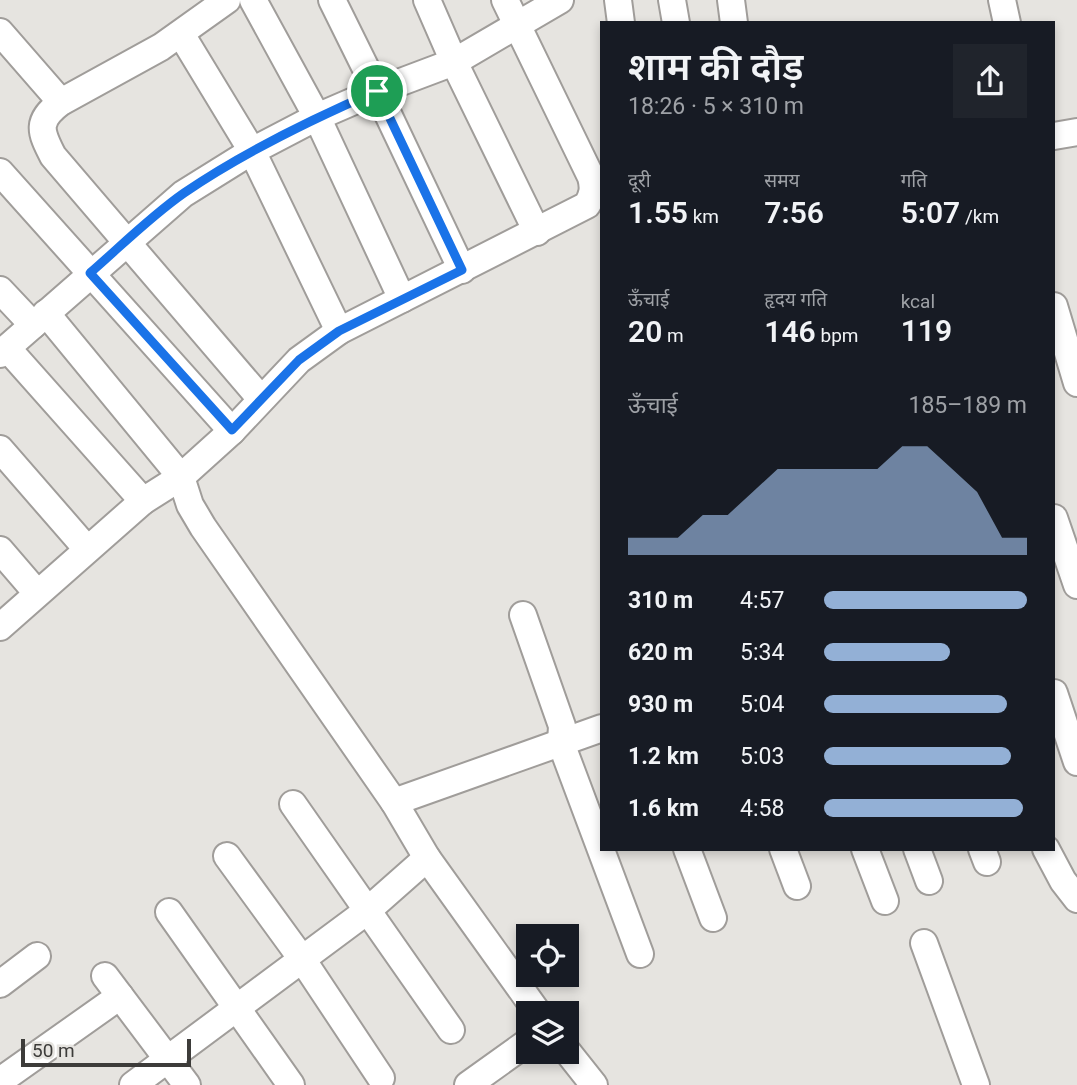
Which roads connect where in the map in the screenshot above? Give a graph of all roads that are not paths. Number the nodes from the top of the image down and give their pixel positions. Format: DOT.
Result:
graph roads {
  1 [pos="227,0"];
  2 [pos="253,0"];
  3 [pos="332,0"];
  4 [pos="427,0"];
  5 [pos="505,0"];
  6 [pos="560,0"];
  7 [pos="618,0"];
  8 [pos="672,0"];
  9 [pos="731,0"];
  10 [pos="1002,0"];
  11 [pos="621,21"];
  12 [pos="676,21"];
  13 [pos="734,21"];
  14 [pos="1007,21"];
  15 [pos="518,24"];
  16 [pos="0,32"];
  17 [pos="181,34"];
  18 [pos="454,62"];
  19 [pos="377,91"];
  20 [pos="61,102"];
  21 [pos="317,117"];
  22 [pos="1077,131"];
  23 [pos="1055,136"];
  24 [pos="253,151"];
  25 [pos="0,172"];
  26 [pos="537,232"];
  27 [pos="125,242"];
  28 [pos="462,270"];
  29 [pos="90,273"];
  30 [pos="0,290"];
  31 [pos="402,299"];
  32 [pos="1055,309"];
  33 [pos="39,319"];
  34 [pos="339,331"];
  35 [pos="4,351"];
  36 [pos="1077,383"];
  37 [pos="261,399"];
  38 [pos="232,430"];
  39 [pos="0,449"];
  40 [pos="181,477"];
  41 [pos="143,501"];
  42 [pos="1055,521"];
  43 [pos="87,549"];
  44 [pos="0,550"];
  45 [pos="1069,568"];
  46 [pos="37,593"];
  47 [pos="523,615"];
  48 [pos="0,626"];
  49 [pos="1055,696"];
  50 [pos="600,729"];
  51 [pos="561,743"];
  52 [pos="1077,762"];
  53 [pos="394,802"];
  54 [pos="293,804"];
  55 [pos="600,847"];
  56 [pos="601,851"];
  57 [pos="688,851"];
  58 [pos="784,851"];
  59 [pos="866,851"];
  60 [pos="918,851"];
  61 [pos="1047,851"];
  62 [pos="227,856"];
  63 [pos="427,858"];
  64 [pos="929,881"];
  65 [pos="797,886"];
  66 [pos="1077,899"];
  67 [pos="885,901"];
  68 [pos="368,911"];
  69 [pos="169,912"];
  70 [pos="713,918"];
  71 [pos="924,943"];
  72 [pos="640,954"];
  73 [pos="37,956"];
  74 [pos="302,959"];
  75 [pos="0,984"];
  76 [pos="529,1001"];
  77 [pos="236,1009"];
  78 [pos="451,1030"];
  79 [pos="516,1051"];
  80 [pos="169,1058"];
  81 [pos="577,1064"];
  82 [pos="381,1078"];
  83 [pos="0,1081"];
  84 [pos="133,1085"];
  85 [pos="187,1085"];
  86 [pos="292,1085"];
  87 [pos="468,1085"];
  88 [pos="594,1085"];
  89 [pos="976,1085"];
  1 -- 17 [label="street"];
  2 -- 21 [label="street"];
  3 -- 19 [label="street"];
  4 -- 18 [label="street"];
  5 -- 15 [label="street"];
  6 -- 15 [label="street"];
  7 -- 11 [label="street"];
  8 -- 12 [label="street"];
  9 -- 13 [label="street"];
  10 -- 14 [label="street"];
  15 -- 18 [label="street"];
  15 -- 26 [label="street"];
  16 -- 20 [label="street"];
  17 -- 20 [label="street"];
  17 -- 24 [label="street"];
  18 -- 19 [label="street"];
  18 -- 26 [label="street"];
  19 -- 21 [label="street"];
  19 -- 28 [label="street"];
  20 -- 27 [label="street"];
  21 -- 24 [label="street"];
  21 -- 31 [label="street"];
  22 -- 23 [label="street"];
  24 -- 27 [label="street"];
  24 -- 34 [label="street"];
  25 -- 29 [label="street"];
  26 -- 28 [label="street"];
  27 -- 29 [label="street"];
  27 -- 37 [label="street"];
  28 -- 31 [label="street"];
  29 -- 33 [label="street"];
  29 -- 38 [label="street"];
  30 -- 33 [label="street"];
  31 -- 34 [label="street"];
  32 -- 36 [label="street"];
  33 -- 35 [label="street"];
  33 -- 40 [label="street"];
  34 -- 37 [label="street"];
  35 -- 41 [label="street"];
  37 -- 38 [label="street"];
  38 -- 40 [label="street"];
  39 -- 43 [label="street"];
  40 -- 41 [label="street"];
  40 -- 53 [label="street"];
  41 -- 43 [label="street"];
  42 -- 45 [label="street"];
  43 -- 46 [label="street"];
  44 -- 46 [label="street"];
  46 -- 48 [label="street"];
  47 -- 51 [label="street"];
  49 -- 52 [label="street"];
  50 -- 51 [label="street"];
  51 -- 53 [label="street"];
  51 -- 55 [label="street"];
  53 -- 63 [label="street"];
  54 -- 68 [label="street"];
  56 -- 72 [label="street"];
  57 -- 70 [label="street"];
  58 -- 65 [label="street"];
  59 -- 67 [label="street"];
  60 -- 64 [label="street"];
  61 -- 66 [label="street"];
  62 -- 74 [label="street"];
  63 -- 68 [label="street"];
  63 -- 76 [label="street"];
  68 -- 74 [label="street"];
  68 -- 78 [label="street"];
  69 -- 77 [label="street"];
  71 -- 89 [label="street"];
  73 -- 75 [label="street"];
  74 -- 77 [label="street"];
  74 -- 82 [label="street"];
  77 -- 80 [label="street"];
  77 -- 86 [label="street"];
  79 -- 87 [label="street"];
  80 -- 83 [label="street"];
  80 -- 84 [label="street"];
  80 -- 85 [label="street"];
  81 -- 88 [label="street"];
}
